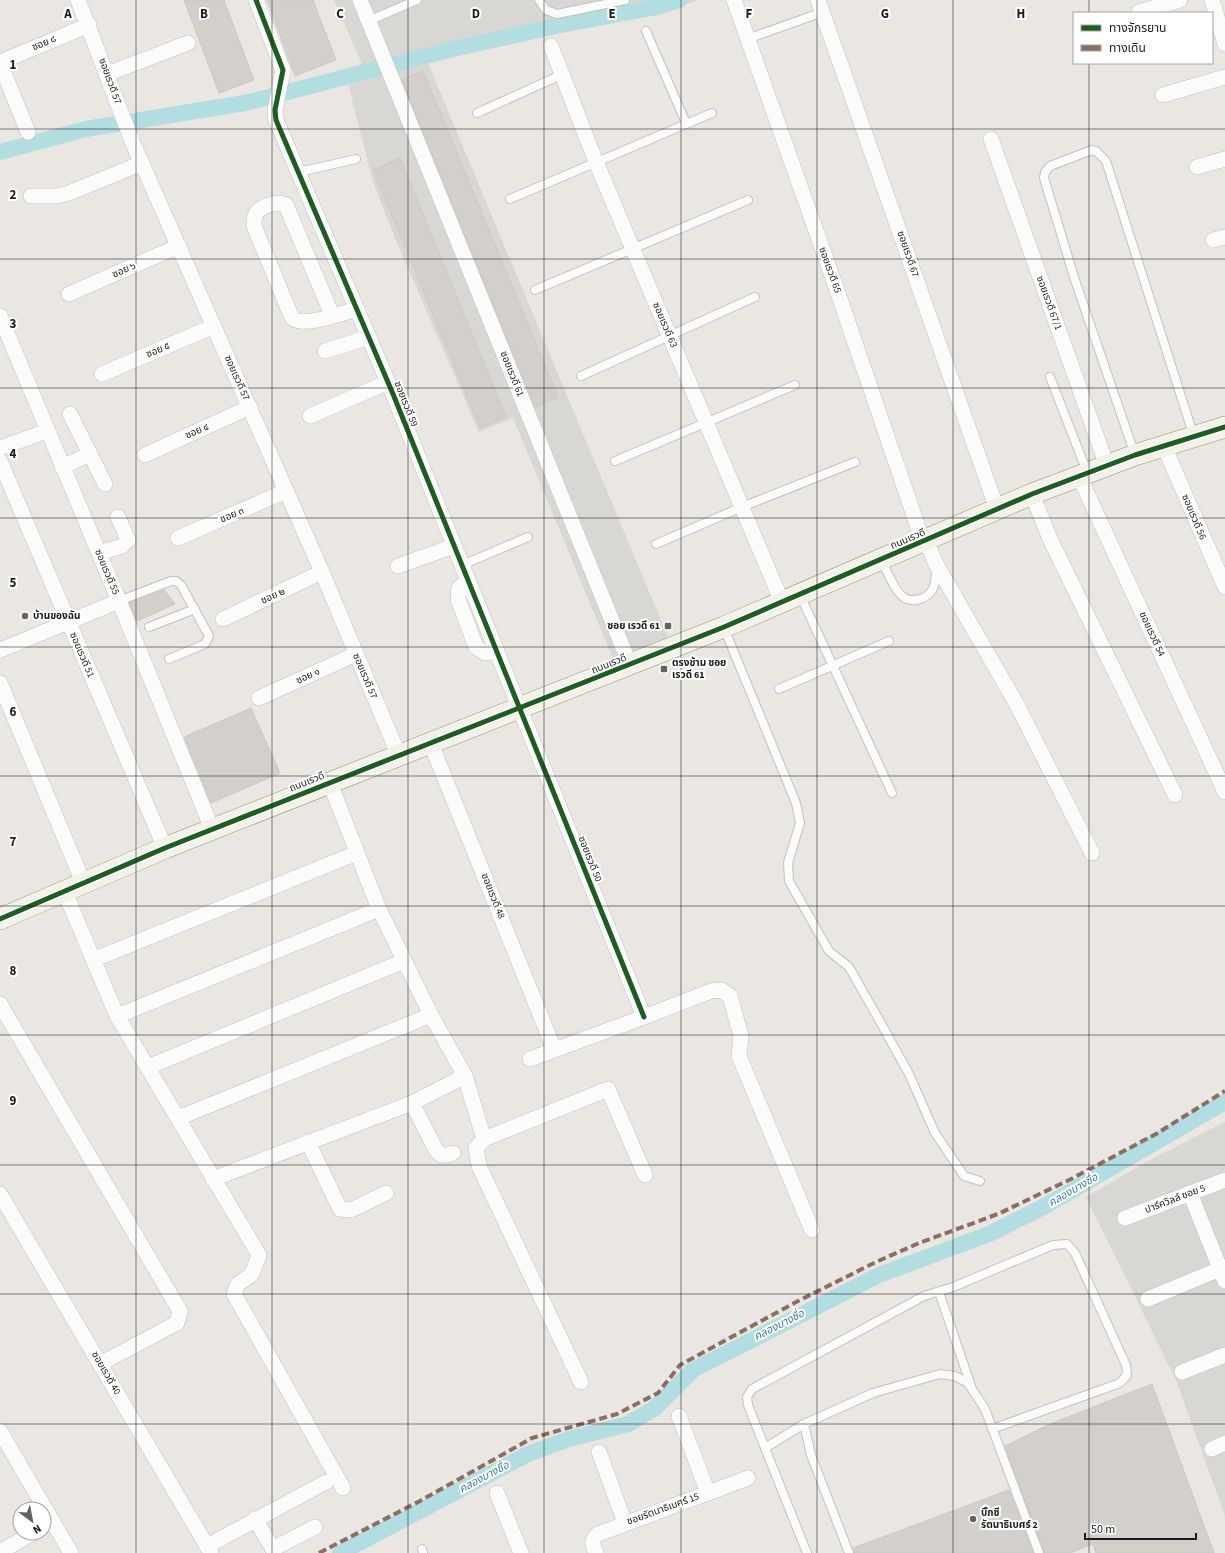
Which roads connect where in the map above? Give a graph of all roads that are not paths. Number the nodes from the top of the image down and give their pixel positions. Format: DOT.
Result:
graph roads {
  1 [pos="78,0"];
  2 [pos="256,0"];
  3 [pos="360,0"];
  4 [pos="417,0"];
  5 [pos="539,0"];
  6 [pos="625,0"];
  7 [pos="734,0"];
  8 [pos="1180,0"];
  9 [pos="1212,0"];
  10 [pos="820,6"];
  11 [pos="1139,12"];
  12 [pos="368,21"];
  13 [pos="89,25"];
  14 [pos="646,31"];
  15 [pos="748,39"];
  16 [pos="188,43"];
  17 [pos="1225,44"];
  18 [pos="551,46"];
  19 [pos="0,62"];
  20 [pos="107,74"];
  21 [pos="561,75"];
  22 [pos="1225,77"];
  23 [pos="1163,95"];
  24 [pos="477,113"];
  25 [pos="712,113"];
  26 [pos="686,123"];
  27 [pos="28,132"];
  28 [pos="991,140"];
  29 [pos="356,159"];
  30 [pos="1225,159"];
  31 [pos="596,162"];
  32 [pos="142,163"];
  33 [pos="1197,167"];
  34 [pos="299,172"];
  35 [pos="31,196"];
  36 [pos="510,199"];
  37 [pos="748,200"];
  38 [pos="179,246"];
  39 [pos="632,249"];
  40 [pos="535,290"];
  41 [pos="69,294"];
  42 [pos="755,297"];
  43 [pos="357,309"];
  44 [pos="332,315"];
  45 [pos="0,316"];
  46 [pos="214,326"];
  47 [pos="669,336"];
  48 [pos="369,337"];
  49 [pos="325,351"];
  50 [pos="102,374"];
  51 [pos="581,376"];
  52 [pos="1050,377"];
  53 [pos="388,382"];
  54 [pos="795,384"];
  55 [pos="250,407"];
  56 [pos="70,414"];
  57 [pos="310,416"];
  58 [pos="707,422"];
  59 [pos="1225,427"];
  60 [pos="47,430"];
  61 [pos="1194,437"];
  62 [pos="1164,446"];
  63 [pos="0,448"];
  64 [pos="90,454"];
  65 [pos="145,455"];
  66 [pos="1135,456"];
  67 [pos="0,461"];
  68 [pos="615,461"];
  69 [pos="855,462"];
  70 [pos="1107,466"];
  71 [pos="62,467"];
  72 [pos="1083,474"];
  73 [pos="105,484"];
  74 [pos="286,491"];
  75 [pos="1032,494"];
  76 [pos="742,507"];
  77 [pos="997,509"];
  78 [pos="118,517"];
  79 [pos="528,537"];
  80 [pos="178,538"];
  81 [pos="925,541"];
  82 [pos="656,544"];
  83 [pos="454,546"];
  84 [pos="99,553"];
  85 [pos="881,560"];
  86 [pos="936,564"];
  87 [pos="462,565"];
  88 [pos="398,566"];
  89 [pos="322,572"];
  90 [pos="1225,587"];
  91 [pos="791,599"];
  92 [pos="119,601"];
  93 [pos="195,609"];
  94 [pos="224,619"];
  95 [pos="68,622"];
  96 [pos="150,627"];
  97 [pos="724,627"];
  98 [pos="888,641"];
  99 [pos="0,650"];
  100 [pos="356,654"];
  101 [pos="169,659"];
  102 [pos="630,665"];
  103 [pos="834,667"];
  104 [pos="0,683"];
  105 [pos="779,689"];
  106 [pos="260,698"];
  107 [pos="520,708"];
  108 [pos="431,744"];
  109 [pos="399,756"];
  110 [pos="330,782"];
  111 [pos="892,792"];
  112 [pos="1225,792"];
  113 [pos="1175,795"];
  114 [pos="212,829"];
  115 [pos="165,848"];
  116 [pos="357,853"];
  117 [pos="1092,853"];
  118 [pos="73,886"];
  119 [pos="379,909"];
  120 [pos="0,919"];
  121 [pos="94,959"];
  122 [pos="404,960"];
  123 [pos="0,1004"];
  124 [pos="431,1015"];
  125 [pos="117,1016"];
  126 [pos="644,1018"];
  127 [pos="554,1049"];
  128 [pos="530,1059"];
  129 [pos="148,1067"];
  130 [pos="465,1076"];
  131 [pos="412,1103"];
  132 [pos="178,1118"];
  133 [pos="484,1139"];
  134 [pos="308,1142"];
  135 [pos="453,1153"];
  136 [pos="645,1175"];
  137 [pos="213,1179"];
  138 [pos="1225,1180"];
  139 [pos="980,1181"];
  140 [pos="386,1193"];
  141 [pos="1190,1193"];
  142 [pos="0,1194"];
  143 [pos="1125,1218"];
  144 [pos="812,1230"];
  145 [pos="1224,1272"];
  146 [pos="938,1292"];
  147 [pos="1148,1299"];
  148 [pos="1225,1355"];
  149 [pos="100,1364"];
  150 [pos="1182,1372"];
  151 [pos="581,1382"];
  152 [pos="972,1390"];
  153 [pos="679,1416"];
  154 [pos="804,1424"];
  155 [pos="992,1429"];
  156 [pos="0,1431"];
  157 [pos="765,1448"];
  158 [pos="599,1452"];
  159 [pos="748,1478"];
  160 [pos="326,1482"];
  161 [pos="343,1488"];
  162 [pos="497,1493"];
  163 [pos="708,1493"];
  164 [pos="255,1519"];
  165 [pos="625,1523"];
  166 [pos="315,1527"];
  167 [pos="19,1541"];
  168 [pos="209,1550"];
  169 [pos="0,1552"];
  170 [pos="71,1553"];
  171 [pos="521,1553"];
  172 [pos="596,1553"];
  173 [pos="807,1553"];
  174 [pos="849,1553"];
  175 [pos="1039,1553"];
  1 -- 13 [label="street, ซอยเรวดี 57"];
  2 -- 34 [label="street, ซอยเรวดี 59"];
  3 -- 12 [label="street, ซอยเรวดี 61"];
  4 -- 12 [label="lane"];
  5 -- 6 [label="lane"];
  7 -- 15 [label="street, ซอยเรวดี 65"];
  8 -- 11 [label="street"];
  9 -- 17 [label="street"];
  10 -- 15 [label="lane"];
  10 -- 77 [label="street, ซอยเรวดี 67"];
  12 -- 102 [label="street, ซอยเรวดี 61"];
  13 -- 19 [label="street, ซอย ๘"];
  13 -- 20 [label="street, ซอยเรวดี 57"];
  14 -- 26 [label="lane"];
  15 -- 81 [label="street, ซอยเรวดี 65"];
  16 -- 20 [label="street"];
  18 -- 21 [label="street, ซอยเรวดี 63"];
  19 -- 27 [label="street"];
  20 -- 32 [label="street, ซอยเรวดี 57"];
  21 -- 24 [label="lane"];
  21 -- 31 [label="street, ซอยเรวดี 63"];
  22 -- 23 [label="street"];
  25 -- 26 [label="lane"];
  26 -- 31 [label="lane"];
  28 -- 70 [label="street, ซอยเรวดี 67/1"];
  29 -- 34 [label="lane"];
  30 -- 33 [label="street"];
  31 -- 36 [label="lane"];
  31 -- 39 [label="street, ซอยเรวดี 63"];
  32 -- 35 [label="street"];
  32 -- 38 [label="street, ซอยเรวดี 57"];
  34 -- 43 [label="street, ซอยเรวดี 59"];
  37 -- 39 [label="lane"];
  38 -- 41 [label="street, ซอย ๖"];
  38 -- 46 [label="street, ซอยเรวดี 57"];
  39 -- 40 [label="lane"];
  39 -- 47 [label="street, ซอยเรวดี 63"];
  42 -- 47 [label="lane"];
  43 -- 44 [label="street"];
  43 -- 48 [label="street, ซอยเรวดี 59"];
  44 -- 44 [label="street"];
  45 -- 60 [label="street, ซอยเรวดี 55"];
  46 -- 50 [label="street, ซอย ๕"];
  46 -- 55 [label="street, ซอยเรวดี 57"];
  47 -- 51 [label="lane"];
  47 -- 58 [label="street, ซอยเรวดี 63"];
  48 -- 49 [label="street"];
  48 -- 53 [label="street, ซอยเรวดี 59"];
  52 -- 72 [label="lane"];
  53 -- 57 [label="street"];
  53 -- 83 [label="street, ซอยเรวดี 59"];
  54 -- 58 [label="lane"];
  55 -- 65 [label="street, ซอย ๔"];
  55 -- 74 [label="street, ซอยเรวดี 57"];
  56 -- 64 [label="street"];
  58 -- 68 [label="lane"];
  58 -- 76 [label="street, ซอยเรวดี 63"];
  59 -- 61 [label="street, ถนนเรวดี"];
  60 -- 63 [label="street"];
  60 -- 71 [label="street, ซอยเรวดี 55"];
  61 -- 62 [label="street, ถนนเรวดี"];
  61 -- 66 [label="lane"];
  62 -- 66 [label="street, ถนนเรวดี"];
  62 -- 90 [label="street, ซอยเรวดี 56"];
  64 -- 71 [label="street"];
  64 -- 73 [label="street"];
  66 -- 70 [label="street, ถนนเรวดี"];
  67 -- 95 [label="street, ซอยเรวดี 51"];
  69 -- 76 [label="lane"];
  70 -- 72 [label="street, ถนนเรวดี"];
  71 -- 84 [label="street, ซอยเรวดี 55"];
  72 -- 75 [label="street, ถนนเรวดี"];
  72 -- 112 [label="street, ซอยเรวดี 54"];
  74 -- 80 [label="street, ซอย ๓"];
  74 -- 89 [label="street, ซอยเรวดี 57"];
  75 -- 77 [label="street, ถนนเรวดี"];
  75 -- 113 [label="street"];
  76 -- 82 [label="lane"];
  76 -- 91 [label="street, ซอยเรวดี 63"];
  77 -- 81 [label="street, ถนนเรวดี"];
  78 -- 84 [label="street"];
  79 -- 87 [label="lane"];
  81 -- 85 [label="street, ถนนเรวดี"];
  81 -- 86 [label="street, ซอยเรวดี 65"];
  83 -- 87 [label="street, ซอยเรวดี 59"];
  83 -- 88 [label="street"];
  84 -- 92 [label="street, ซอยเรวดี 55"];
  85 -- 86 [label="lane"];
  85 -- 91 [label="street, ถนนเรวดี"];
  86 -- 117 [label="street, ซอยเรวดี 65"];
  87 -- 107 [label="street, ซอยเรวดี 59"];
  89 -- 94 [label="street, ซอย ๒"];
  89 -- 100 [label="street, ซอยเรวดี 57"];
  91 -- 97 [label="street, ถนนเรวดี"];
  91 -- 103 [label="lane"];
  92 -- 93 [label="lane"];
  92 -- 95 [label="street"];
  92 -- 114 [label="street, ซอยเรวดี 55"];
  93 -- 96 [label="lane"];
  93 -- 101 [label="lane"];
  95 -- 99 [label="street"];
  95 -- 115 [label="street, ซอยเรวดี 51"];
  97 -- 102 [label="street, ถนนเรวดี"];
  97 -- 139 [label="lane"];
  98 -- 103 [label="lane"];
  100 -- 106 [label="street, ซอย ๑"];
  100 -- 109 [label="street, ซอยเรวดี 57"];
  102 -- 107 [label="street, ถนนเรวดี"];
  103 -- 105 [label="lane"];
  103 -- 111 [label="lane"];
  104 -- 118 [label="street"];
  107 -- 108 [label="street, ถนนเรวดี"];
  107 -- 126 [label="street, ซอยเรวดี 50"];
  108 -- 109 [label="street, ถนนเรวดี"];
  108 -- 127 [label="street, ซอยเรวดี 48"];
  109 -- 110 [label="street, ถนนเรวดี"];
  110 -- 114 [label="street, ถนนเรวดี"];
  110 -- 116 [label="street"];
  114 -- 115 [label="street, ถนนเรวดี"];
  115 -- 118 [label="street, ถนนเรวดี"];
  116 -- 119 [label="street"];
  116 -- 121 [label="street"];
  118 -- 120 [label="street, ถนนเรวดี"];
  118 -- 121 [label="street"];
  119 -- 122 [label="street"];
  119 -- 125 [label="street"];
  121 -- 125 [label="street"];
  122 -- 124 [label="street"];
  122 -- 129 [label="street"];
  123 -- 149 [label="street"];
  124 -- 130 [label="street"];
  124 -- 132 [label="street"];
  125 -- 129 [label="street"];
  126 -- 127 [label="street"];
  126 -- 144 [label="street"];
  127 -- 128 [label="street"];
  129 -- 132 [label="street"];
  130 -- 131 [label="street"];
  130 -- 133 [label="street"];
  131 -- 134 [label="street"];
  131 -- 135 [label="street"];
  132 -- 137 [label="street"];
  133 -- 136 [label="street"];
  133 -- 151 [label="street"];
  134 -- 137 [label="street"];
  134 -- 140 [label="street"];
  137 -- 161 [label="street"];
  138 -- 141 [label="street, ปาร์ควิลล์ ซอย 5"];
  141 -- 143 [label="street, ปาร์ควิลล์ ซอย 5"];
  141 -- 145 [label="street"];
  142 -- 149 [label="street, ซอยเรวดี 40"];
  145 -- 147 [label="street"];
  146 -- 152 [label="lane"];
  146 -- 155 [label="lane"];
  146 -- 157 [label="lane"];
  148 -- 150 [label="street"];
  149 -- 168 [label="street, ซอยเรวดี 40"];
  152 -- 154 [label="lane"];
  152 -- 155 [label="lane"];
  153 -- 163 [label="street"];
  154 -- 157 [label="lane"];
  154 -- 174 [label="lane"];
  155 -- 175 [label="lane"];
  156 -- 170 [label="street"];
  157 -- 173 [label="lane"];
  158 -- 165 [label="street"];
  159 -- 163 [label="street, ซอยรัตนาธิเบศร์ 15"];
  160 -- 164 [label="street"];
  162 -- 171 [label="street"];
  163 -- 165 [label="street, ซอยรัตนาธิเบศร์ 15"];
  164 -- 166 [label="street"];
  164 -- 168 [label="street"];
  165 -- 172 [label="street, ซอยรัตนาธิเบศร์ 15"];
  167 -- 169 [label="street"];
}
